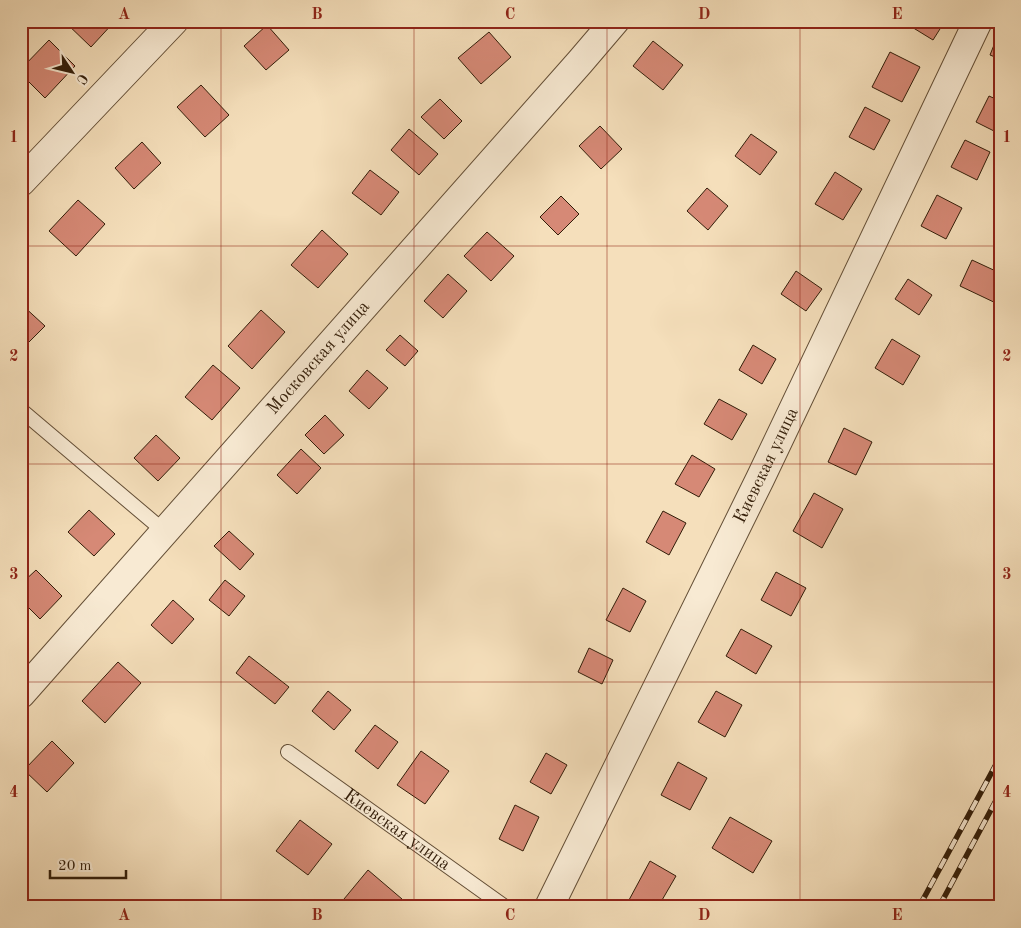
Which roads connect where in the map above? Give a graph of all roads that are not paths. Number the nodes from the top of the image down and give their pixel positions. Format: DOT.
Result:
graph roads {
  1 [pos="174,21"];
  2 [pos="615,21"];
  3 [pos="978,21"];
  4 [pos="21,182"];
  5 [pos="21,410"];
  6 [pos="165,532"];
  7 [pos="21,694"];
  8 [pos="288,752"];
  9 [pos="505,907"];
  10 [pos="549,907"];
  1 -- 4 [label="street"];
  2 -- 6 [label="street, Московская улица"];
  3 -- 10 [label="street, Киевская улица"];
  5 -- 6 [label="lane"];
  6 -- 7 [label="street, Московская улица"];
  8 -- 9 [label="lane, Киевская улица"];
}
